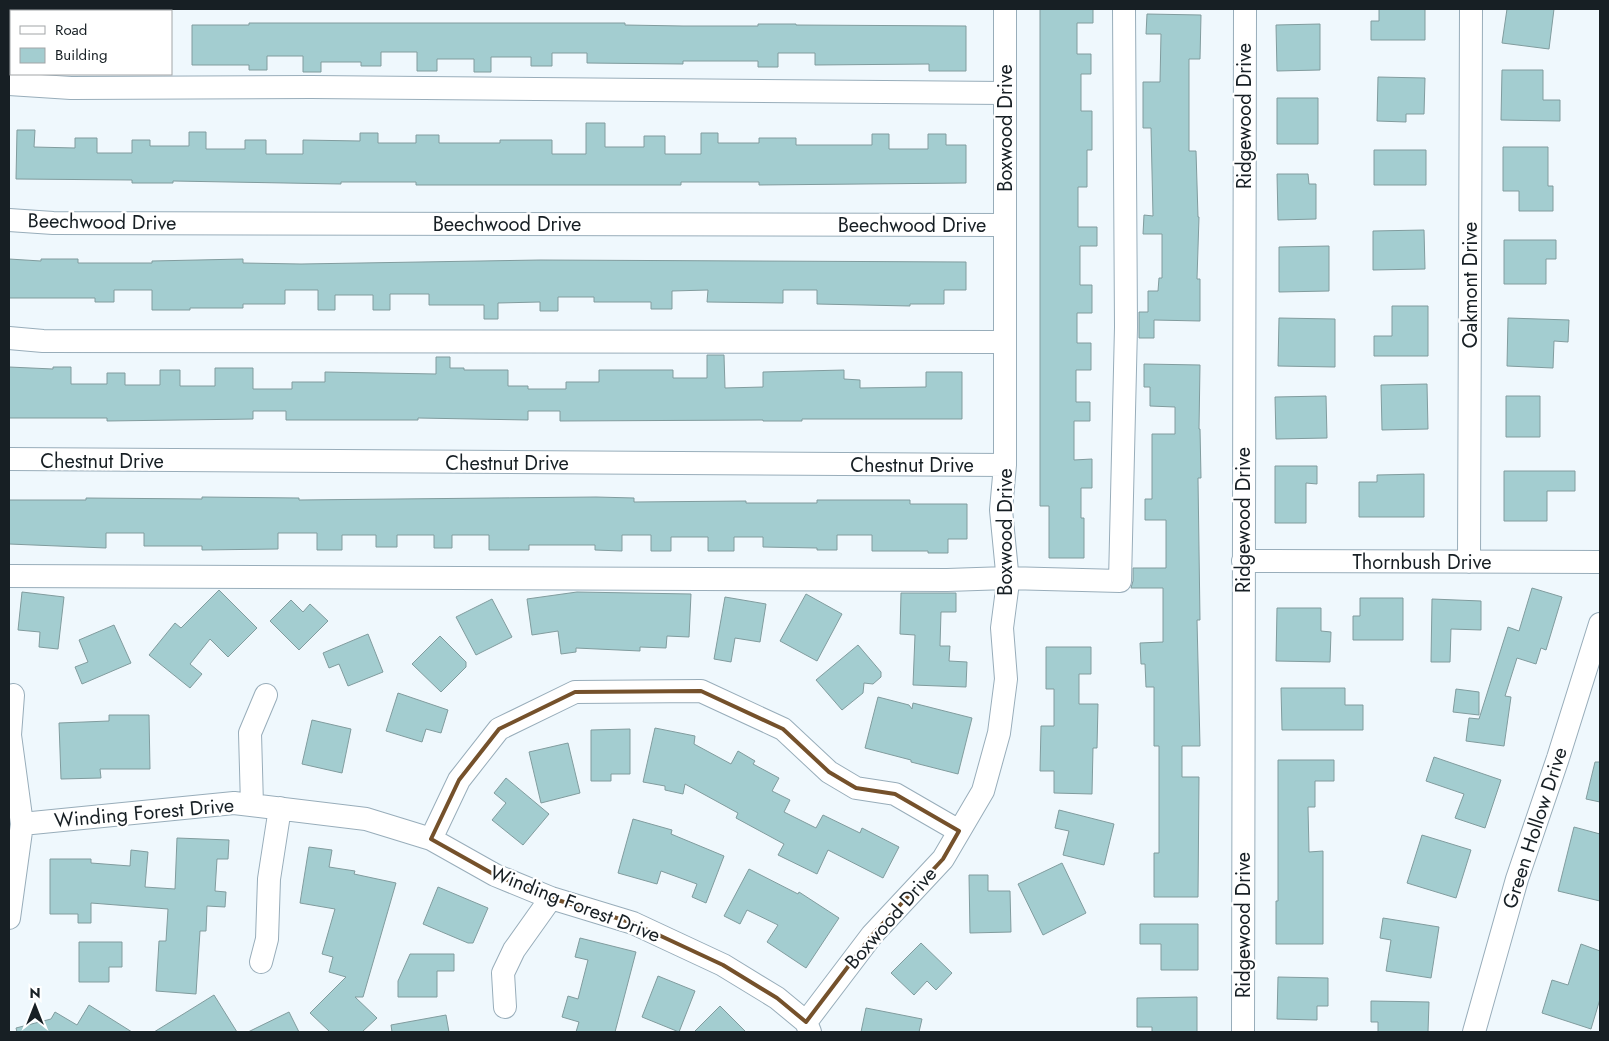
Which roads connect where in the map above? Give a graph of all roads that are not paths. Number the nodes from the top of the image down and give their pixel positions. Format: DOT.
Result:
graph roads {
  1 [pos="1004,9"];
  2 [pos="1124,9"];
  3 [pos="1245,9"];
  4 [pos="1471,9"];
  5 [pos="9,84"];
  6 [pos="1004,93"];
  7 [pos="9,220"];
  8 [pos="1005,225"];
  9 [pos="9,338"];
  10 [pos="1005,342"];
  11 [pos="9,459"];
  12 [pos="1005,465"];
  13 [pos="1243,561"];
  14 [pos="1469,562"];
  15 [pos="1600,562"];
  16 [pos="9,576"];
  17 [pos="1007,578"];
  18 [pos="1600,624"];
  19 [pos="13,695"];
  20 [pos="266,695"];
  21 [pos="252,805"];
  22 [pos="280,808"];
  23 [pos="22,824"];
  24 [pos="959,831"];
  25 [pos="431,839"];
  26 [pos="550,898"];
  27 [pos="9,918"];
  28 [pos="261,962"];
  29 [pos="505,1007"];
  30 [pos="808,1027"];
  31 [pos="1243,1032"];
  32 [pos="1474,1032"];
  1 -- 6 [label="street, Boxwood Drive"];
  2 -- 17 [label="street"];
  3 -- 13 [label="street, Ridgewood Drive"];
  4 -- 14 [label="street, Oakmont Drive"];
  5 -- 6 [label="street"];
  6 -- 8 [label="street, Boxwood Drive"];
  7 -- 8 [label="street, Beechwood Drive"];
  8 -- 10 [label="street, Boxwood Drive"];
  9 -- 10 [label="street"];
  10 -- 12 [label="street, Boxwood Drive"];
  11 -- 12 [label="street, Chestnut Drive"];
  12 -- 17 [label="street, Boxwood Drive"];
  13 -- 14 [label="street, Thornbush Drive"];
  13 -- 31 [label="street, Ridgewood Drive"];
  14 -- 15 [label="street, Thornbush Drive"];
  16 -- 17 [label="street"];
  17 -- 24 [label="street, Boxwood Drive"];
  18 -- 32 [label="street, Green Hollow Drive"];
  19 -- 23 [label="street"];
  20 -- 21 [label="street"];
  21 -- 22 [label="street, Winding Forest Drive"];
  21 -- 23 [label="street, Winding Forest Drive"];
  22 -- 25 [label="street, Winding Forest Drive"];
  22 -- 28 [label="street"];
  23 -- 27 [label="street"];
  24 -- 25 [label="street"];
  24 -- 30 [label="street, Boxwood Drive"];
  25 -- 26 [label="street, Winding Forest Drive"];
  26 -- 29 [label="street"];
  26 -- 30 [label="street, Winding Forest Drive"];
}
